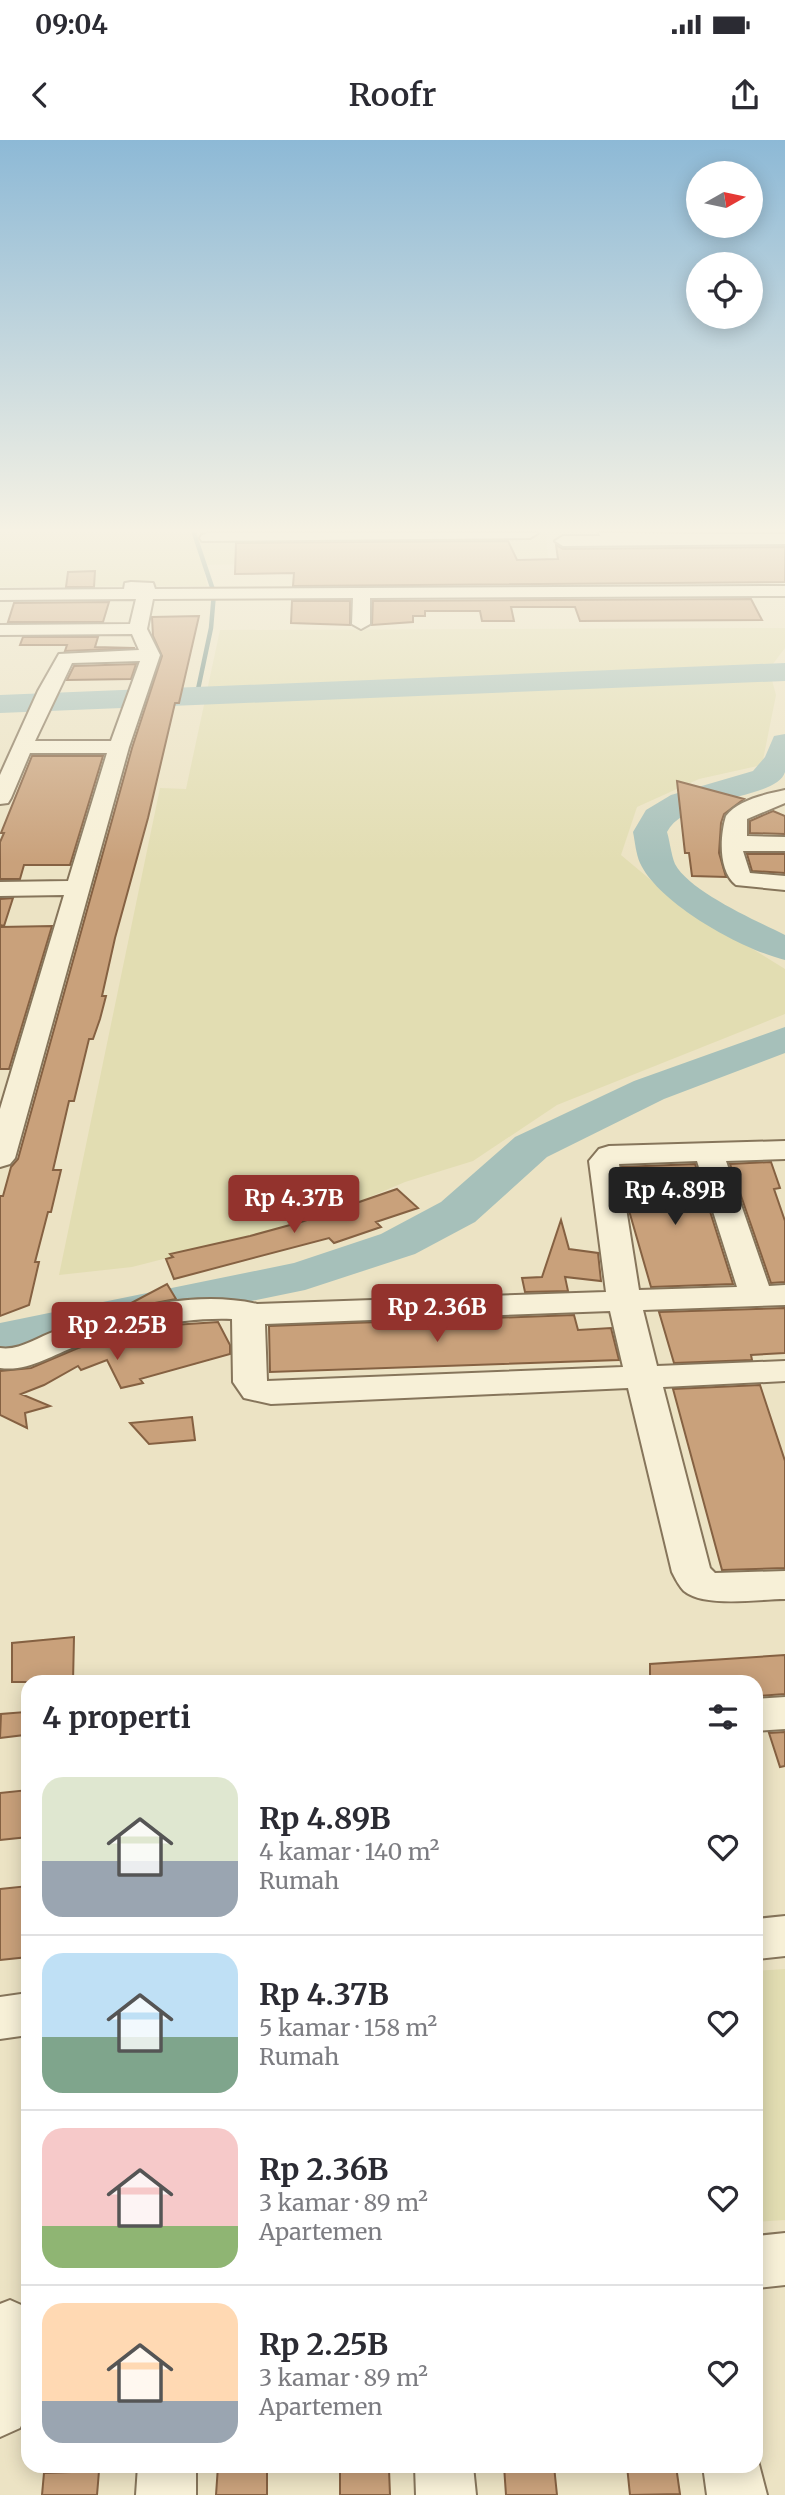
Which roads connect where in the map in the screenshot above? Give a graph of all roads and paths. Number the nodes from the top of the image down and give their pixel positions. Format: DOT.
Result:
graph roads {
  1 [pos="145,643"];
  2 [pos="151,654"];
  3 [pos="25,747"];
  4 [pos="118,747"];
  5 [pos="785,796"];
  6 [pos="0,798"];
  7 [pos="785,835"];
  8 [pos="737,837"];
  9 [pos="785,844"];
  10 [pos="785,883"];
  11 [pos="78,888"];
  12 [pos="0,889"];
  13 [pos="11,1082"];
  14 [pos="785,1150"];
  15 [pos="708,1151"];
  16 [pos="0,1158"];
  17 [pos="771,1295"];
  18 [pos="624,1300"];
  19 [pos="257,1314"];
  20 [pos="1,1359"];
  21 [pos="644,1376"];
  22 [pos="782,1380"];
  23 [pos="785,1585"];
  24 [pos="785,1713"];
  25 [pos="763,1715"];
  26 [pos="785,1936"];
  27 [pos="763,1938"];
  28 [pos="21,2015"];
  29 [pos="0,2018"];
  30 [pos="785,2259"];
  31 [pos="763,2261"];
  32 [pos="13,2328"];
  33 [pos="0,2408"];
  34 [pos="167,2473"];
  35 [pos="444,2473"];
  36 [pos="733,2473"];
  37 [pos="166,2495"];
  38 [pos="446,2495"];
  39 [pos="737,2495"];
  1 -- 2 [label="street"];
  2 -- 3 [label="street"];
  2 -- 4 [label="street"];
  3 -- 4 [label="street"];
  3 -- 6 [label="street"];
  4 -- 11 [label="street"];
  5 -- 8 [label="street"];
  7 -- 8 [label="street"];
  8 -- 9 [label="street"];
  8 -- 10 [label="street"];
  11 -- 12 [label="street"];
  11 -- 13 [label="street"];
  13 -- 16 [label="street"];
  14 -- 15 [label="street"];
  15 -- 17 [label="street"];
  15 -- 18 [label="street"];
  17 -- 18 [label="street"];
  18 -- 19 [label="street"];
  18 -- 21 [label="street"];
  19 -- 20 [label="street"];
  19 -- 21 [label="street"];
  21 -- 22 [label="street"];
  21 -- 23 [label="street"];
  24 -- 25 [label="street"];
  26 -- 27 [label="street"];
  28 -- 29 [label="street"];
  30 -- 31 [label="street"];
  32 -- 33 [label="street"];
  34 -- 37 [label="street"];
  35 -- 38 [label="street"];
  36 -- 39 [label="street"];
}
